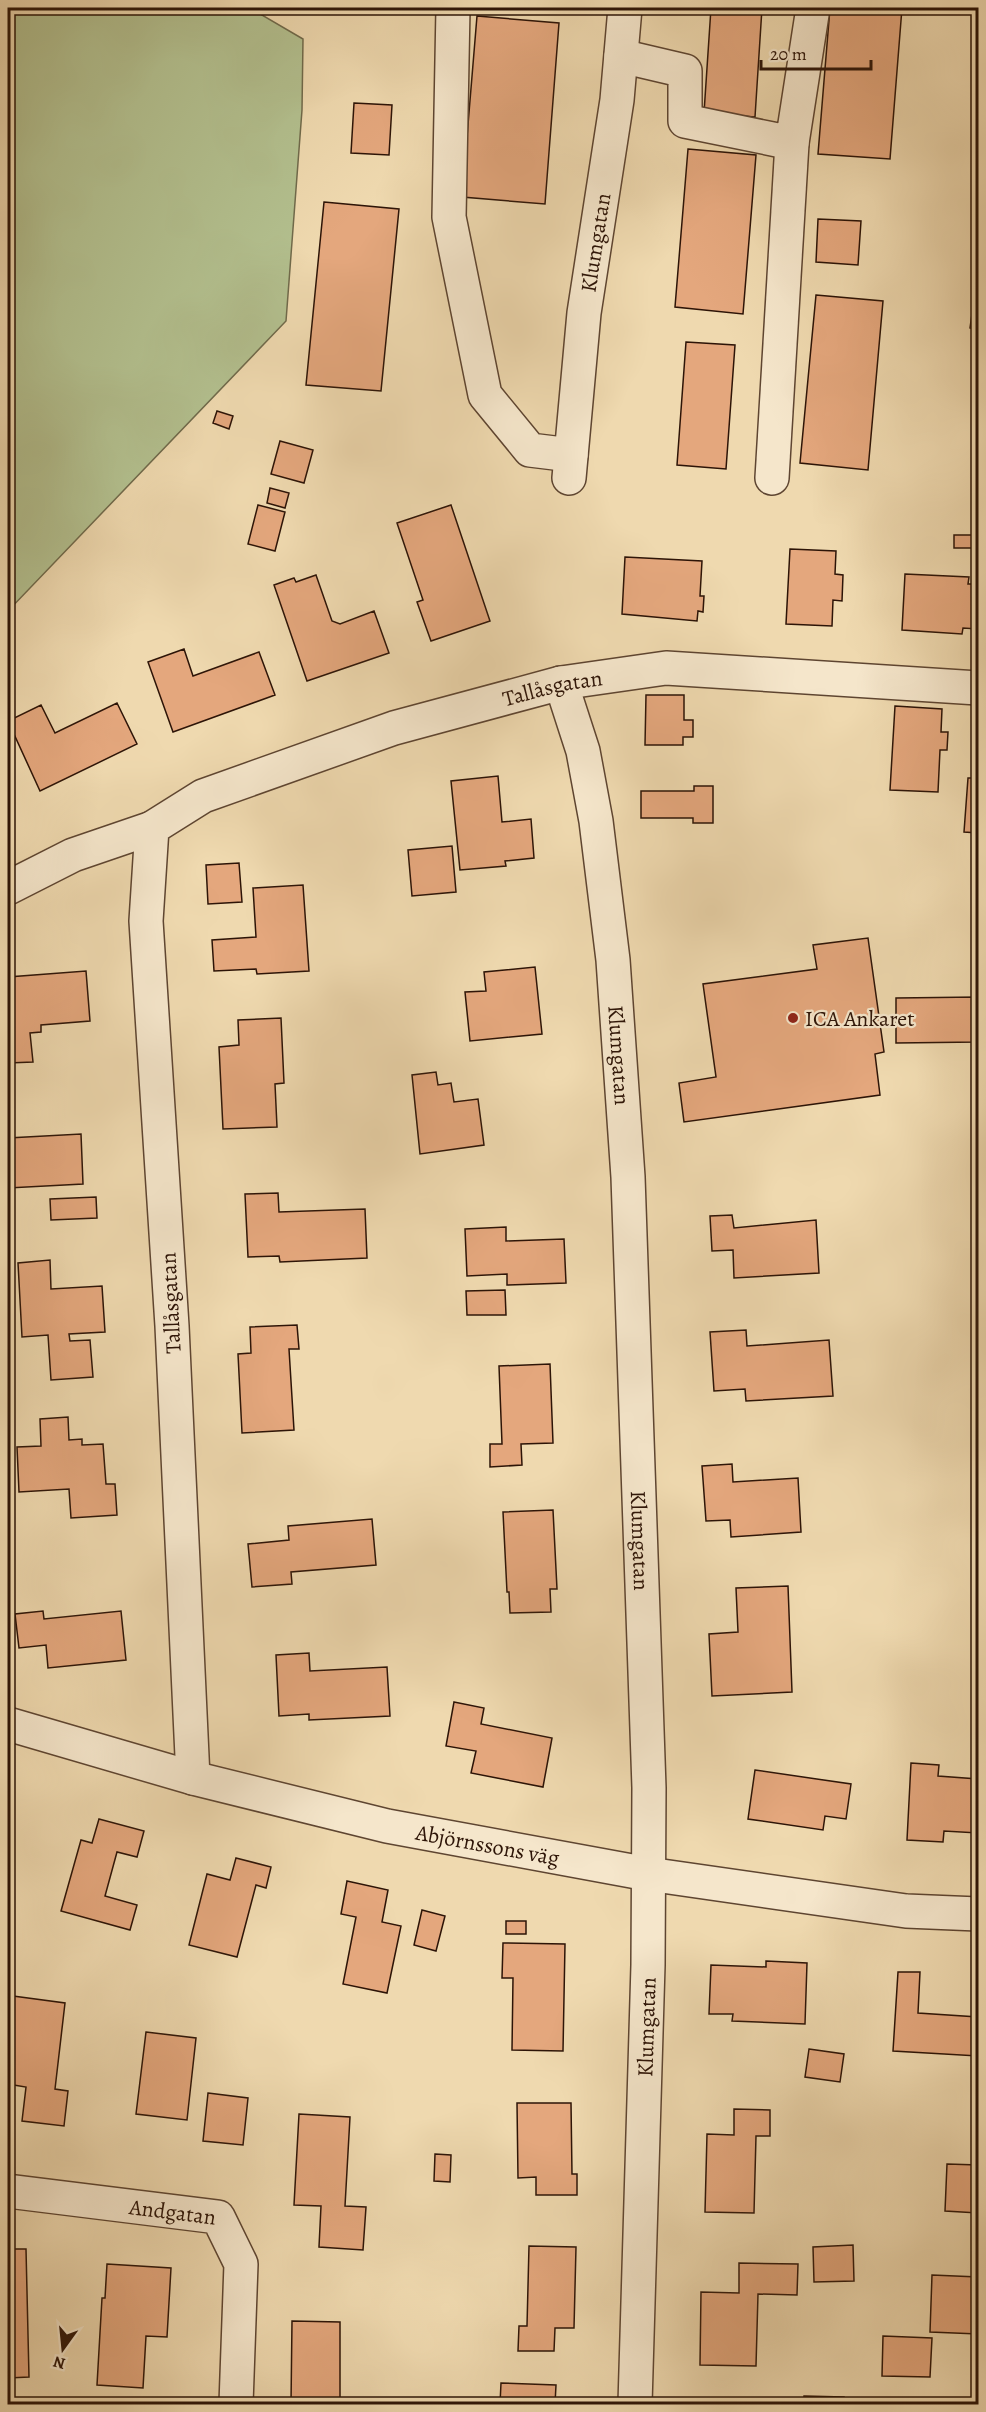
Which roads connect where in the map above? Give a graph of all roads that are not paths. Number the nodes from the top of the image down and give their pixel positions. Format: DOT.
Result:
graph roads {
  1 [pos="453,8"];
  2 [pos="625,8"];
  3 [pos="813,8"];
  4 [pos="621,56"];
  5 [pos="792,143"];
  6 [pos="772,478"];
  7 [pos="561,683"];
  8 [pos="978,688"];
  9 [pos="152,828"];
  10 [pos="8,888"];
  11 [pos="8,1724"];
  12 [pos="193,1778"];
  13 [pos="648,1874"];
  14 [pos="978,1914"];
  15 [pos="8,2191"];
  16 [pos="236,2404"];
  17 [pos="635,2404"];
  1 -- 4 [label="street, Klumgatan"];
  2 -- 4 [label="street, Klumgatan"];
  3 -- 5 [label="street"];
  4 -- 5 [label="street"];
  5 -- 6 [label="street"];
  7 -- 8 [label="street, Tallåsgatan"];
  7 -- 9 [label="street, Tallåsgatan"];
  7 -- 13 [label="street, Klumgatan"];
  9 -- 10 [label="street, Tallåsgatan"];
  9 -- 12 [label="street, Tallåsgatan"];
  11 -- 12 [label="street, Abjörnssons väg"];
  12 -- 13 [label="street, Abjörnssons väg"];
  13 -- 14 [label="street, Abjörnssons väg"];
  13 -- 17 [label="street, Klumgatan"];
  15 -- 16 [label="street, Andgatan"];
}
